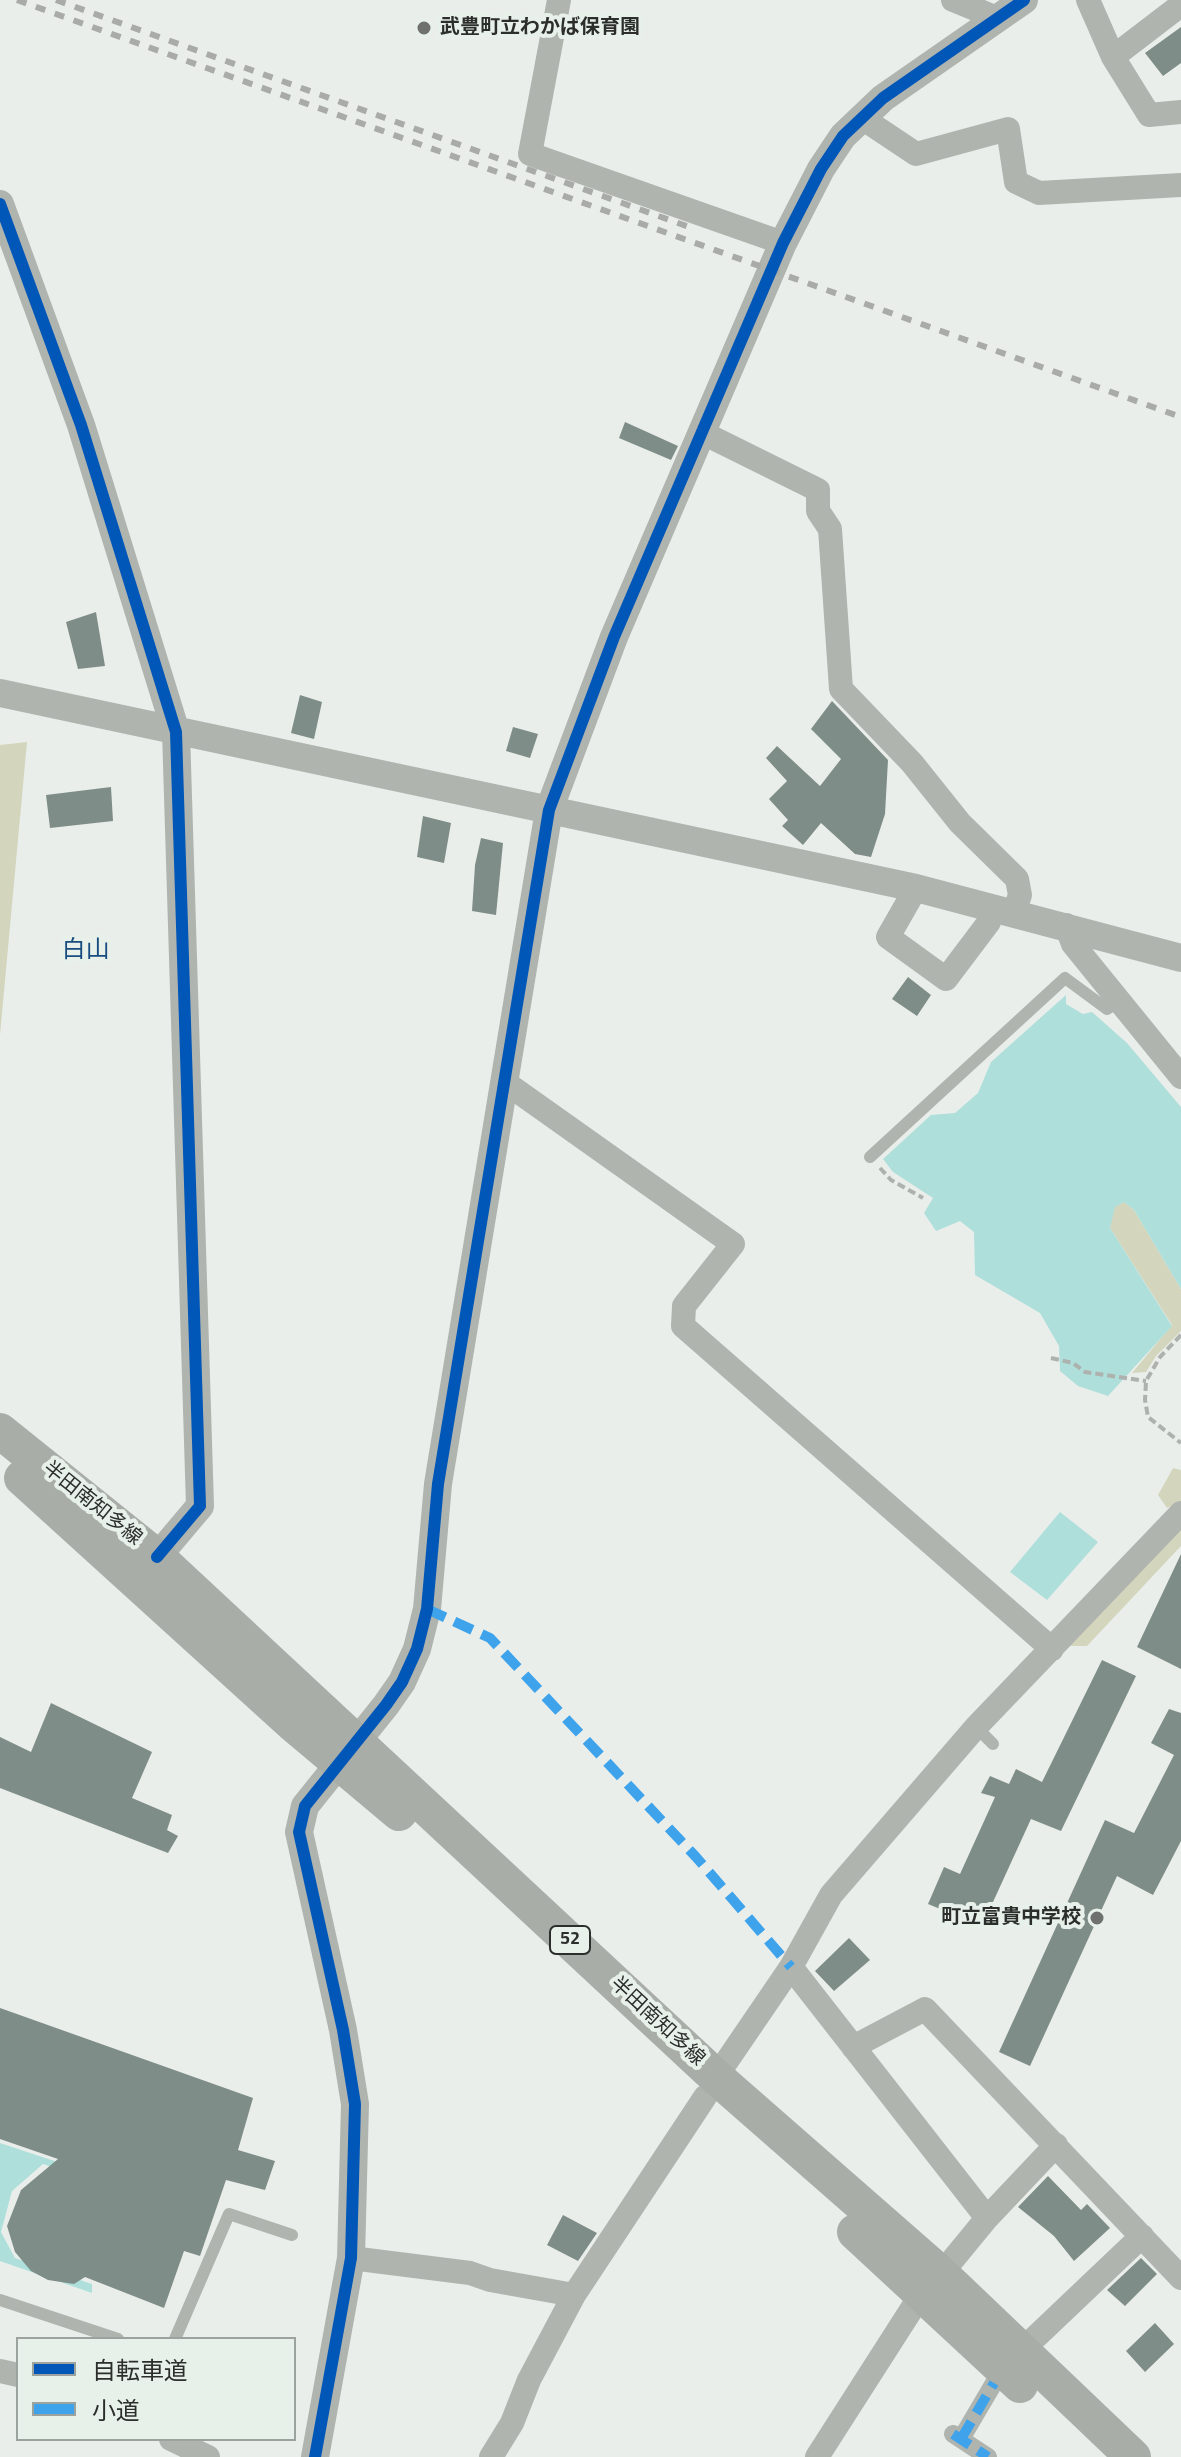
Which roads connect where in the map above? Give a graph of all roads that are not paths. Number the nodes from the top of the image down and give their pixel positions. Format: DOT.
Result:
graph roads {
  1 [pos="559,0"];
  2 [pos="953,0"];
  3 [pos="1024,0"];
  4 [pos="1088,0"];
  5 [pos="1181,5"];
  6 [pos="997,18"];
  7 [pos="1113,57"];
  8 [pos="1181,112"];
  9 [pos="862,118"];
  10 [pos="1181,185"];
  11 [pos="0,204"];
  12 [pos="783,243"];
  13 [pos="703,433"];
  14 [pos="0,693"];
  15 [pos="176,732"];
  16 [pos="549,810"];
  17 [pos="916,888"];
  18 [pos="1003,909"];
  19 [pos="1066,925"];
  20 [pos="1181,958"];
  21 [pos="1119,1001"];
  22 [pos="1181,1077"];
  23 [pos="506,1083"];
  24 [pos="870,1157"];
  25 [pos="0,1431"];
  26 [pos="0,1460"];
  27 [pos="1181,1513"];
  28 [pos="157,1557"];
  29 [pos="1052,1649"];
  30 [pos="349,1751"];
  31 [pos="791,1967"];
  32 [pos="853,2047"];
  33 [pos="711,2087"];
  34 [pos="1056,2145"];
  35 [pos="987,2218"];
  36 [pos="292,2235"];
  37 [pos="1142,2236"];
  38 [pos="351,2258"];
  39 [pos="1181,2278"];
  40 [pos="931,2284"];
  41 [pos="574,2295"];
  42 [pos="0,2300"];
  43 [pos="112,2337"];
  44 [pos="176,2337"];
  45 [pos="1021,2351"];
  46 [pos="994,2383"];
  47 [pos="175,2441"];
  48 [pos="208,2457"];
  49 [pos="315,2457"];
  50 [pos="491,2457"];
  51 [pos="817,2457"];
  52 [pos="988,2457"];
  53 [pos="1097,2457"];
  54 [pos="1133,2457"];
  1 -- 12 [label="street"];
  2 -- 6 [label="street"];
  3 -- 6 [label="street"];
  4 -- 7 [label="street"];
  5 -- 7 [label="street"];
  6 -- 9 [label="street"];
  7 -- 8 [label="street"];
  9 -- 10 [label="street"];
  9 -- 12 [label="street"];
  11 -- 15 [label="street"];
  12 -- 13 [label="street"];
  13 -- 16 [label="street"];
  13 -- 18 [label="street"];
  14 -- 15 [label="street"];
  15 -- 16 [label="street"];
  15 -- 28 [label="street"];
  16 -- 17 [label="street"];
  16 -- 23 [label="street"];
  17 -- 18 [label="street"];
  17 -- 18 [label="street"];
  18 -- 19 [label="street"];
  19 -- 20 [label="street"];
  19 -- 21 [label="street"];
  21 -- 22 [label="street"];
  21 -- 24 [label="lane"];
  23 -- 29 [label="street"];
  23 -- 30 [label="street"];
  25 -- 28 [label="main road, 半田南知多線 / 52"];
  26 -- 30 [label="main road, 半田南知多線 / 52"];
  27 -- 29 [label="street"];
  28 -- 30 [label="main road, 半田南知多線 / 52"];
  29 -- 31 [label="street"];
  30 -- 33 [label="main road, 半田南知多線 / 52"];
  30 -- 38 [label="street"];
  31 -- 32 [label="street"];
  31 -- 33 [label="street"];
  32 -- 34 [label="street"];
  32 -- 35 [label="street"];
  33 -- 40 [label="main road, 半田南知多線 / 52"];
  33 -- 41 [label="street"];
  34 -- 35 [label="street"];
  34 -- 37 [label="street"];
  35 -- 40 [label="street"];
  36 -- 44 [label="lane"];
  37 -- 39 [label="street"];
  37 -- 45 [label="street"];
  38 -- 41 [label="street"];
  38 -- 49 [label="street"];
  40 -- 45 [label="main road, 半田南知多線 / 52"];
  40 -- 51 [label="street"];
  40 -- 53 [label="main road, 半田南知多線 / 52"];
  41 -- 50 [label="street"];
  42 -- 43 [label="lane"];
  45 -- 54 [label="main road, 半田南知多線 / 52"];
  46 -- 52 [label="street"];
  47 -- 48 [label="street"];
}
